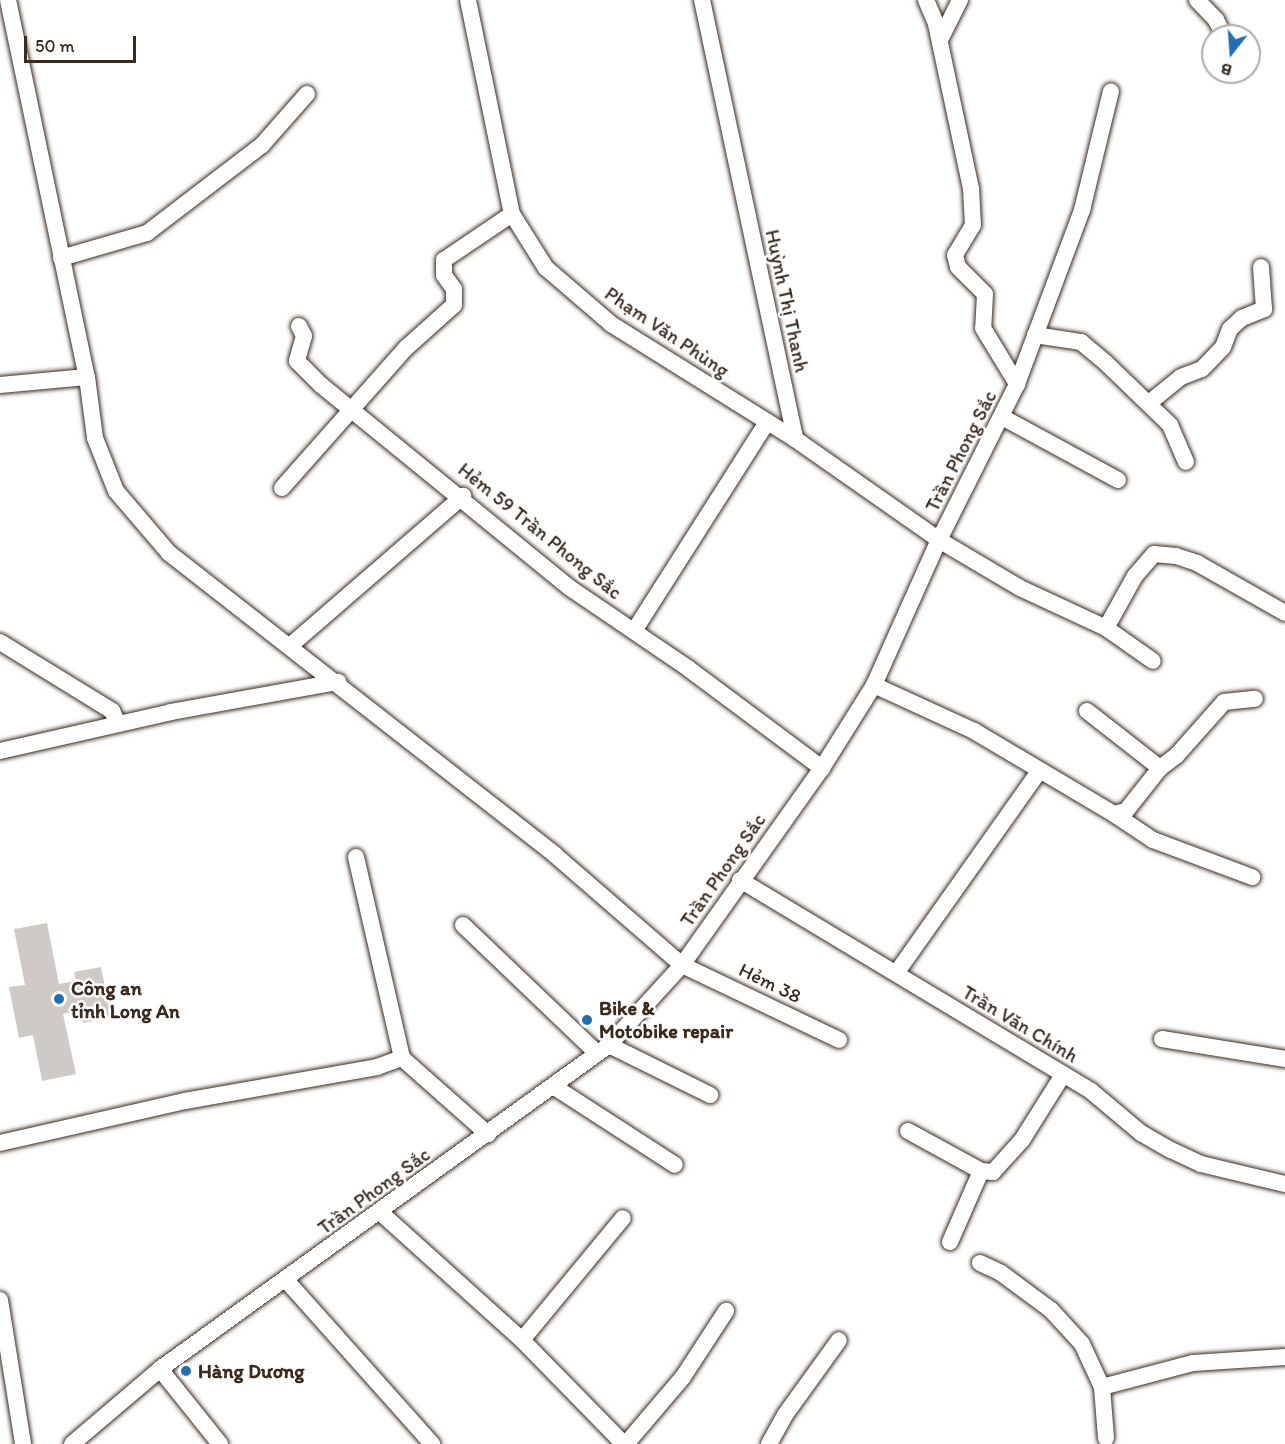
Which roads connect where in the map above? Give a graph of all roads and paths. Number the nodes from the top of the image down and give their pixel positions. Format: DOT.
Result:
graph roads {
  1 [pos="8,0"];
  2 [pos="468,0"];
  3 [pos="702,0"];
  4 [pos="926,0"];
  5 [pos="960,0"];
  6 [pos="1197,0"];
  7 [pos="1218,24"];
  8 [pos="940,40"];
  9 [pos="1111,91"];
  10 [pos="308,94"];
  11 [pos="512,214"];
  12 [pos="61,258"];
  13 [pos="1262,267"];
  14 [pos="299,326"];
  15 [pos="1035,335"];
  16 [pos="87,377"];
  17 [pos="1017,384"];
  18 [pos="0,385"];
  19 [pos="1149,403"];
  20 [pos="351,409"];
  21 [pos="1002,417"];
  22 [pos="767,422"];
  23 [pos="795,439"];
  24 [pos="1186,462"];
  25 [pos="1118,480"];
  26 [pos="282,488"];
  27 [pos="463,496"];
  28 [pos="939,540"];
  29 [pos="1285,613"];
  30 [pos="1106,628"];
  31 [pos="634,631"];
  32 [pos="0,642"];
  33 [pos="291,645"];
  34 [pos="1153,661"];
  35 [pos="338,682"];
  36 [pos="874,685"];
  37 [pos="1255,699"];
  38 [pos="1087,711"];
  39 [pos="118,724"];
  40 [pos="0,751"];
  41 [pos="822,768"];
  42 [pos="1160,768"];
  43 [pos="1040,770"];
  44 [pos="1114,814"];
  45 [pos="356,857"];
  46 [pos="1252,877"];
  47 [pos="740,880"];
  48 [pos="463,925"];
  49 [pos="682,965"];
  50 [pos="897,972"];
  51 [pos="1162,1039"];
  52 [pos="839,1040"];
  53 [pos="603,1049"];
  54 [pos="402,1058"];
  55 [pos="1285,1059"];
  56 [pos="1063,1075"];
  57 [pos="553,1086"];
  58 [pos="710,1095"];
  59 [pos="908,1131"];
  60 [pos="488,1134"];
  61 [pos="0,1143"];
  62 [pos="675,1165"];
  63 [pos="981,1171"];
  64 [pos="1285,1184"];
  65 [pos="381,1213"];
  66 [pos="623,1218"];
  67 [pos="950,1242"];
  68 [pos="980,1263"];
  69 [pos="286,1280"];
  70 [pos="0,1300"];
  71 [pos="726,1311"];
  72 [pos="522,1340"];
  73 [pos="839,1340"];
  74 [pos="1285,1358"];
  75 [pos="160,1369"];
  76 [pos="1102,1387"];
  77 [pos="1106,1438"];
  78 [pos="23,1444"];
  79 [pos="72,1444"];
  80 [pos="220,1444"];
  81 [pos="432,1444"];
  82 [pos="625,1444"];
  83 [pos="769,1444"];
  1 -- 12 [label="street, Hẻm 38"];
  2 -- 11 [label="street, Phạm Văn Phùng"];
  3 -- 23 [label="street, Huỳnh Thị Thanh"];
  4 -- 8 [label="street"];
  5 -- 8 [label="street"];
  6 -- 7 [label="street"];
  8 -- 17 [label="street"];
  9 -- 15 [label="street, Trần Phong Sắc"];
  10 -- 12 [label="street"];
  11 -- 20 [label="street"];
  11 -- 22 [label="street, Phạm Văn Phùng"];
  12 -- 16 [label="street, Hẻm 38"];
  13 -- 19 [label="street"];
  14 -- 20 [label="street, Hẻm 59 Trần Phong Sắc"];
  15 -- 17 [label="street, Trần Phong Sắc"];
  15 -- 19 [label="street"];
  16 -- 18 [label="street"];
  16 -- 33 [label="street, Hẻm 38"];
  17 -- 21 [label="street, Trần Phong Sắc"];
  19 -- 24 [label="street"];
  20 -- 26 [label="street"];
  20 -- 27 [label="street, Hẻm 59 Trần Phong Sắc"];
  21 -- 25 [label="street"];
  21 -- 28 [label="street, Trần Phong Sắc"];
  22 -- 23 [label="street, Phạm Văn Phùng"];
  22 -- 31 [label="street"];
  23 -- 28 [label="street"];
  27 -- 31 [label="street, Hẻm 59 Trần Phong Sắc"];
  27 -- 33 [label="street"];
  28 -- 30 [label="street"];
  28 -- 36 [label="street, Trần Phong Sắc"];
  29 -- 30 [label="street"];
  30 -- 34 [label="street"];
  31 -- 41 [label="street, Hẻm 59 Trần Phong Sắc"];
  32 -- 39 [label="street"];
  33 -- 35 [label="street, Hẻm 38"];
  35 -- 39 [label="street"];
  35 -- 49 [label="street, Hẻm 38"];
  36 -- 41 [label="street, Trần Phong Sắc"];
  36 -- 43 [label="street"];
  37 -- 42 [label="street"];
  38 -- 42 [label="street"];
  39 -- 40 [label="street"];
  41 -- 47 [label="street, Trần Phong Sắc"];
  42 -- 44 [label="street"];
  43 -- 44 [label="street"];
  43 -- 50 [label="street"];
  44 -- 46 [label="street"];
  45 -- 54 [label="street"];
  47 -- 49 [label="street, Trần Phong Sắc"];
  47 -- 50 [label="street, Trần Văn Chính"];
  48 -- 53 [label="street"];
  49 -- 52 [label="street, Hẻm 38"];
  49 -- 53 [label="street, Trần Phong Sắc"];
  50 -- 56 [label="street, Trần Văn Chính"];
  51 -- 55 [label="street"];
  53 -- 57 [label="street, Trần Phong Sắc"];
  53 -- 58 [label="street"];
  54 -- 60 [label="street"];
  54 -- 61 [label="street"];
  56 -- 63 [label="street"];
  56 -- 64 [label="street, Trần Văn Chính"];
  57 -- 60 [label="street, Trần Phong Sắc"];
  57 -- 62 [label="street"];
  59 -- 63 [label="street"];
  60 -- 65 [label="street, Trần Phong Sắc"];
  63 -- 67 [label="street"];
  65 -- 69 [label="street, Trần Phong Sắc"];
  65 -- 72 [label="street"];
  66 -- 72 [label="street"];
  68 -- 76 [label="street"];
  69 -- 75 [label="street, Trần Phong Sắc"];
  69 -- 81 [label="street"];
  70 -- 78 [label="street"];
  71 -- 82 [label="street"];
  72 -- 82 [label="street"];
  73 -- 83 [label="street"];
  74 -- 76 [label="street"];
  75 -- 79 [label="street, Trần Phong Sắc"];
  75 -- 80 [label="street"];
  76 -- 77 [label="street"];
}
